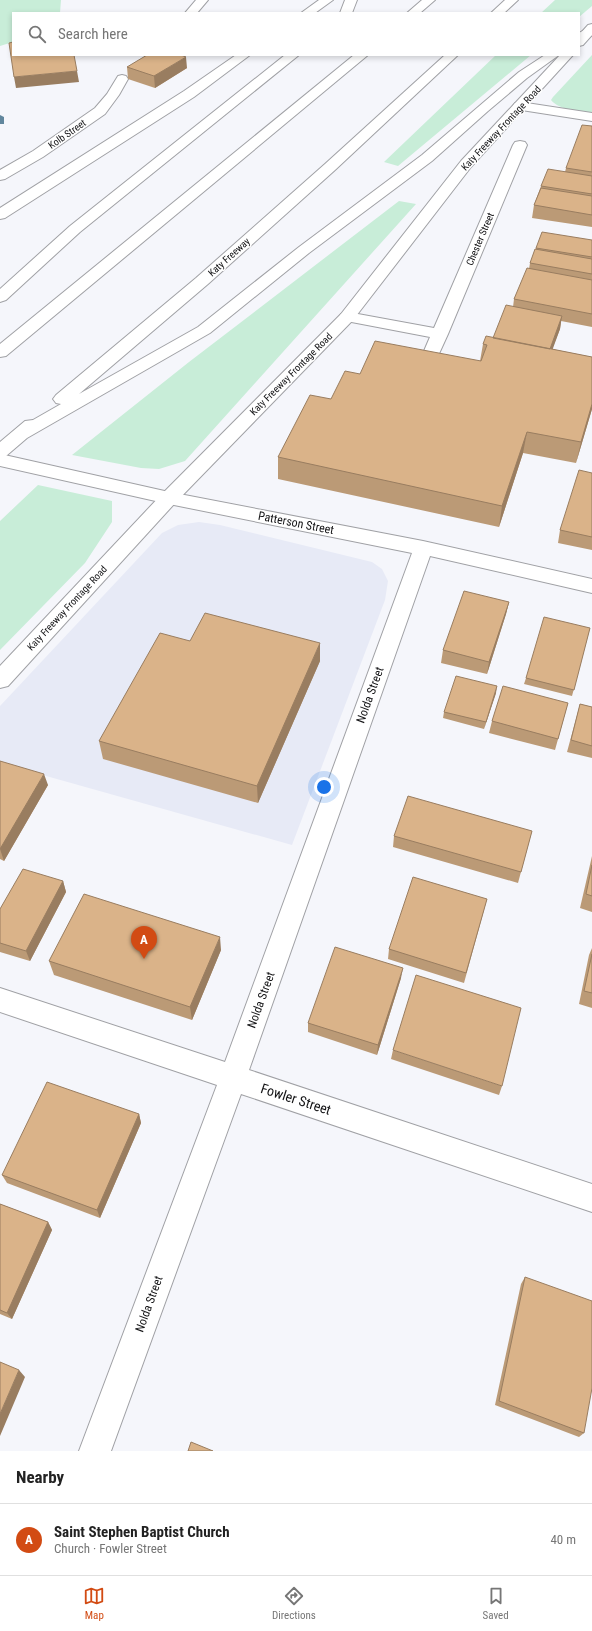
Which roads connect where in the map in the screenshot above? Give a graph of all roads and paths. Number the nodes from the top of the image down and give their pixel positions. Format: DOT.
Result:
graph roads {
  1 [pos="202,0"];
  2 [pos="327,0"];
  3 [pos="351,0"];
  4 [pos="429,0"];
  5 [pos="512,0"];
  6 [pos="192,12"];
  7 [pos="309,12"];
  8 [pos="346,12"];
  9 [pos="414,12"];
  10 [pos="499,12"];
  11 [pos="586,32"];
  12 [pos="580,41"];
  13 [pos="243,56"];
  14 [pos="292,56"];
  15 [pos="361,56"];
  16 [pos="451,56"];
  17 [pos="552,56"];
  18 [pos="566,56"];
  19 [pos="122,79"];
  20 [pos="520,106"];
  21 [pos="592,117"];
  22 [pos="520,145"];
  23 [pos="0,176"];
  24 [pos="0,216"];
  25 [pos="0,296"];
  26 [pos="347,317"];
  27 [pos="440,334"];
  28 [pos="0,352"];
  29 [pos="426,365"];
  30 [pos="19,435"];
  31 [pos="0,452"];
  32 [pos="0,460"];
  33 [pos="169,498"];
  34 [pos="423,548"];
  35 [pos="592,586"];
  36 [pos="0,680"];
  37 [pos="0,1000"];
  38 [pos="233,1078"];
  39 [pos="592,1198"];
  40 [pos="95,1451"];
  1 -- 6 [label="main road"];
  2 -- 7 [label="main road"];
  3 -- 8 [label="main road"];
  4 -- 9 [label="main road"];
  5 -- 10 [label="main road"];
  11 -- 12 [label="main road"];
  13 -- 24 [label="main road"];
  14 -- 25 [label="main road"];
  15 -- 28 [label="main road"];
  16 -- 30 [label="main road, Katy Freeway"];
  17 -- 30 [label="main road"];
  18 -- 20 [label="main road, Katy Freeway Frontage Road"];
  19 -- 23 [label="main road, Kolb Street"];
  20 -- 21 [label="main road"];
  20 -- 26 [label="main road, Katy Freeway Frontage Road"];
  22 -- 27 [label="main road, Chester Street"];
  26 -- 27 [label="main road"];
  26 -- 33 [label="main road, Katy Freeway Frontage Road"];
  27 -- 29 [label="main road, Chester Street"];
  30 -- 31 [label="main road, Katy Freeway"];
  32 -- 33 [label="main road, Patterson Street"];
  33 -- 34 [label="main road, Patterson Street"];
  33 -- 36 [label="main road, Katy Freeway Frontage Road"];
  34 -- 35 [label="main road, Patterson Street"];
  34 -- 38 [label="main road, Nolda Street"];
  37 -- 38 [label="main road, Fowler Street"];
  38 -- 39 [label="main road, Fowler Street"];
  38 -- 40 [label="main road, Nolda Street"];
}
